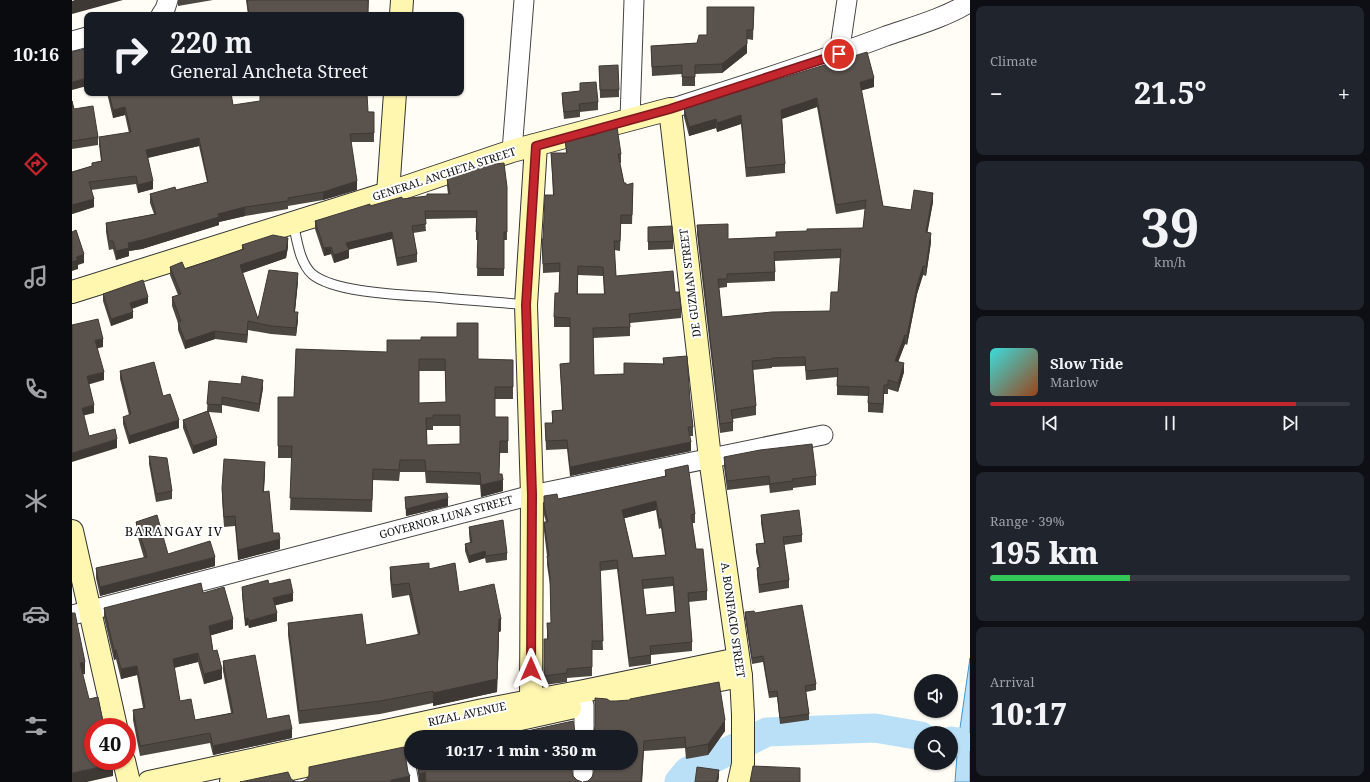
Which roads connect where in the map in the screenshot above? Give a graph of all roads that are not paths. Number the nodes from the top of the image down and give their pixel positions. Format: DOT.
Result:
graph roads {
  1 [pos="168,0"];
  2 [pos="402,0"];
  3 [pos="524,0"];
  4 [pos="634,0"];
  5 [pos="847,0"];
  6 [pos="970,2"];
  7 [pos="164,12"];
  8 [pos="401,12"];
  9 [pos="84,38"];
  10 [pos="72,41"];
  11 [pos="839,54"];
  12 [pos="395,96"];
  13 [pos="670,109"];
  14 [pos="630,119"];
  15 [pos="536,146"];
  16 [pos="512,151"];
  17 [pos="388,193"];
  18 [pos="293,222"];
  19 [pos="72,292"];
  20 [pos="526,305"];
  21 [pos="823,435"];
  22 [pos="710,458"];
  23 [pos="532,495"];
  24 [pos="72,531"];
  25 [pos="81,613"];
  26 [pos="740,668"];
  27 [pos="531,701"];
  28 [pos="584,705"];
  29 [pos="113,718"];
  30 [pos="471,730"];
  31 [pos="584,730"];
  32 [pos="404,744"];
  33 [pos="126,770"];
  34 [pos="412,770"];
  35 [pos="583,770"];
  36 [pos="741,773"];
  37 [pos="298,775"];
  38 [pos="129,782"];
  39 [pos="149,782"];
  40 [pos="231,782"];
  41 [pos="414,782"];
  42 [pos="583,782"];
  1 -- 7 [label="street"];
  2 -- 8 [label="street"];
  3 -- 16 [label="street"];
  4 -- 14 [label="street"];
  5 -- 11 [label="street"];
  6 -- 11 [label="street, GENERAL ANCHETA STREET"];
  9 -- 10 [label="street"];
  11 -- 13 [label="street, GENERAL ANCHETA STREET"];
  12 -- 17 [label="street"];
  13 -- 14 [label="street, GENERAL ANCHETA STREET"];
  13 -- 22 [label="street, DE GUZMAN STREET"];
  14 -- 15 [label="street, GENERAL ANCHETA STREET"];
  15 -- 16 [label="street, GENERAL ANCHETA STREET"];
  15 -- 20 [label="street"];
  16 -- 17 [label="street, GENERAL ANCHETA STREET"];
  17 -- 18 [label="street, GENERAL ANCHETA STREET"];
  18 -- 19 [label="street, GENERAL ANCHETA STREET"];
  18 -- 20 [label="lane"];
  20 -- 23 [label="street"];
  21 -- 22 [label="street, GOVERNOR LUNA STREET"];
  22 -- 23 [label="street, GOVERNOR LUNA STREET"];
  22 -- 26 [label="street, A. BONIFACIO STREET"];
  23 -- 25 [label="street, GOVERNOR LUNA STREET"];
  23 -- 27 [label="street"];
  24 -- 25 [label="street"];
  25 -- 29 [label="street"];
  26 -- 27 [label="street, RIZAL AVENUE"];
  26 -- 28 [label="street, RIZAL AVENUE"];
  26 -- 36 [label="street, A. BONIFACIO STREET"];
  27 -- 39 [label="street, RIZAL AVENUE"];
  28 -- 30 [label="street, RIZAL AVENUE"];
  28 -- 31 [label="street"];
  32 -- 37 [label="street"];
  33 -- 38 [label="street"];
  34 -- 41 [label="lane"];
  35 -- 42 [label="street"];
  37 -- 40 [label="street"];
}
